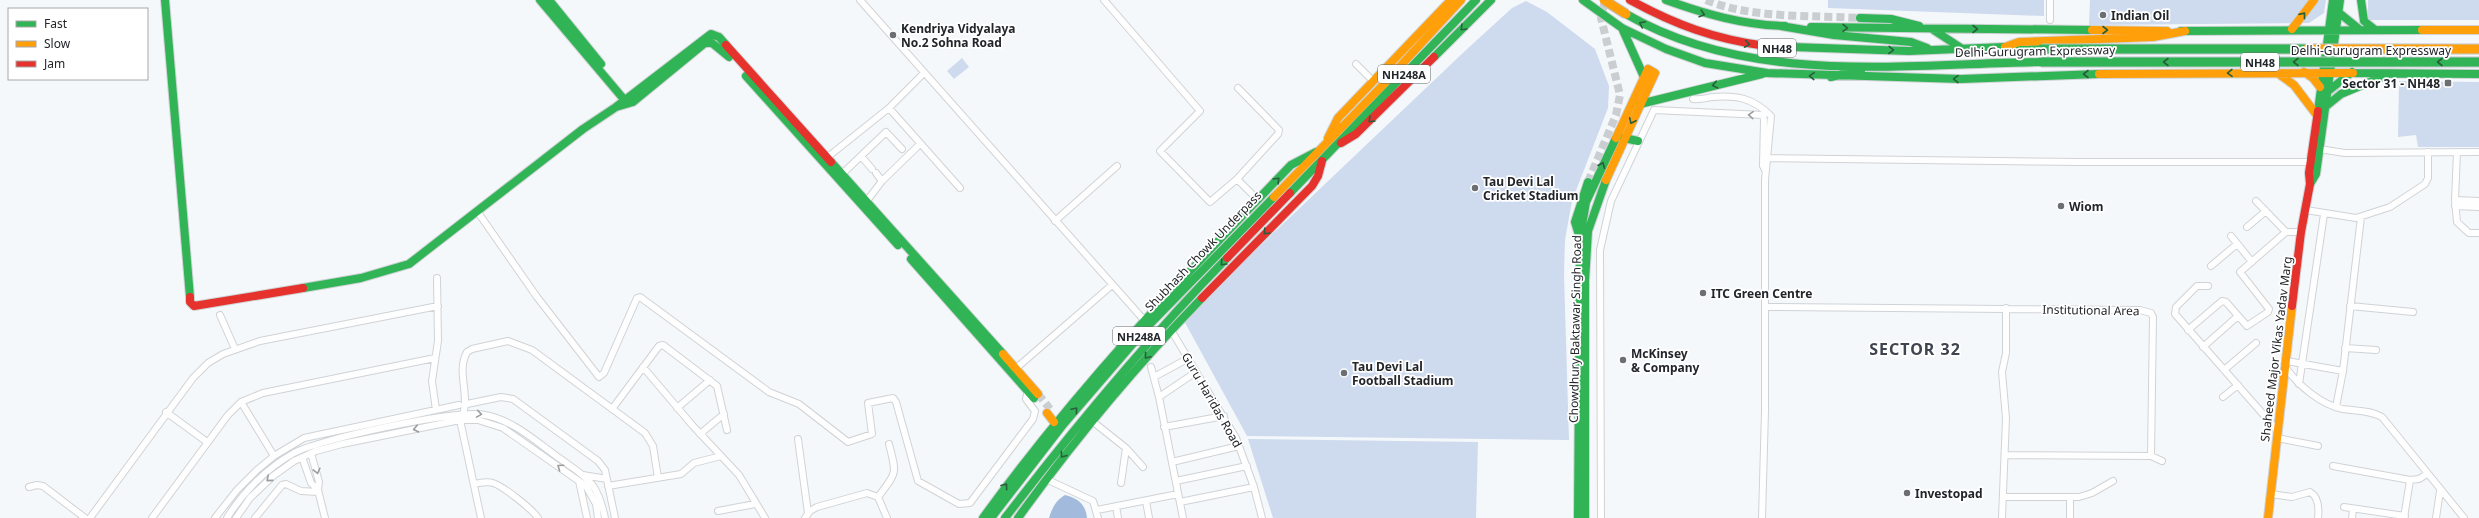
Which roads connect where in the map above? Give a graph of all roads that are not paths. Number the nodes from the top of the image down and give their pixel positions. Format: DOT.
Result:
graph roads {
  1 [pos="165,0"];
  2 [pos="540,0"];
  3 [pos="548,0"];
  4 [pos="860,0"];
  5 [pos="1104,0"];
  6 [pos="1451,0"];
  7 [pos="1461,0"];
  8 [pos="1476,0"];
  9 [pos="1491,0"];
  10 [pos="1583,0"];
  11 [pos="1604,0"];
  12 [pos="1666,0"];
  13 [pos="2050,0"];
  14 [pos="2314,0"];
  15 [pos="2333,0"];
  16 [pos="2340,0"];
  17 [pos="2361,0"];
  18 [pos="1631,1"];
  19 [pos="2335,12"];
  20 [pos="1860,18"];
  21 [pos="2050,20"];
  22 [pos="1781,26"];
  23 [pos="1622,28"];
  24 [pos="1932,29"];
  25 [pos="2292,29"];
  26 [pos="2314,29"];
  27 [pos="2332,29"];
  28 [pos="2360,30"];
  29 [pos="2375,30"];
  30 [pos="2479,30"];
  31 [pos="2185,31"];
  32 [pos="2004,47"];
  33 [pos="1961,48"];
  34 [pos="1929,49"];
  35 [pos="2479,49"];
  36 [pos="2479,62"];
  37 [pos="1356,64"];
  38 [pos="1871,68"];
  39 [pos="2276,72"];
  40 [pos="2304,72"];
  41 [pos="2326,72"];
  42 [pos="2352,72"];
  43 [pos="924,73"];
  44 [pos="1767,73"];
  45 [pos="2391,73"];
  46 [pos="2479,74"];
  47 [pos="1644,77"];
  48 [pos="1832,77"];
  49 [pos="1374,82"];
  50 [pos="1238,88"];
  51 [pos="2323,90"];
  52 [pos="1686,92"];
  53 [pos="1693,99"];
  54 [pos="628,101"];
  55 [pos="1640,104"];
  56 [pos="2325,107"];
  57 [pos="888,108"];
  58 [pos="1701,112"];
  59 [pos="2316,114"];
  60 [pos="1624,138"];
  61 [pos="1638,141"];
  62 [pos="920,144"];
  63 [pos="1329,145"];
  64 [pos="902,149"];
  65 [pos="2318,149"];
  66 [pos="2428,152"];
  67 [pos="2457,152"];
  68 [pos="2479,152"];
  69 [pos="1320,155"];
  70 [pos="861,156"];
  71 [pos="825,159"];
  72 [pos="1766,159"];
  73 [pos="2310,162"];
  74 [pos="1117,166"];
  75 [pos="839,176"];
  76 [pos="1237,179"];
  77 [pos="882,181"];
  78 [pos="1588,182"];
  79 [pos="2310,184"];
  80 [pos="960,188"];
  81 [pos="1258,200"];
  82 [pos="2256,201"];
  83 [pos="2479,201"];
  84 [pos="866,202"];
  85 [pos="2455,203"];
  86 [pos="2479,207"];
  87 [pos="2306,210"];
  88 [pos="477,211"];
  89 [pos="2266,211"];
  90 [pos="2324,214"];
  91 [pos="2361,217"];
  92 [pos="1055,221"];
  93 [pos="2247,227"];
  94 [pos="2286,232"];
  95 [pos="2301,232"];
  96 [pos="2479,233"];
  97 [pos="2231,236"];
  98 [pos="1580,237"];
  99 [pos="2237,244"];
  100 [pos="2252,262"];
  101 [pos="2211,266"];
  102 [pos="437,278"];
  103 [pos="1112,285"];
  104 [pos="2208,286"];
  105 [pos="438,306"];
  106 [pos="2350,306"];
  107 [pos="1765,307"];
  108 [pos="2006,308"];
  109 [pos="2413,312"];
  110 [pos="220,315"];
  111 [pos="2238,316"];
  112 [pos="1144,320"];
  113 [pos="1171,330"];
  114 [pos="2188,330"];
  115 [pos="2256,343"];
  116 [pos="2203,346"];
  117 [pos="2345,348"];
  118 [pos="235,349"];
  119 [pos="2376,350"];
  120 [pos="435,358"];
  121 [pos="1189,358"];
  122 [pos="2286,364"];
  123 [pos="2304,364"];
  124 [pos="643,367"];
  125 [pos="1151,367"];
  126 [pos="1014,370"];
  127 [pos="2224,370"];
  128 [pos="2343,371"];
  129 [pos="1196,372"];
  130 [pos="1154,377"];
  131 [pos="710,380"];
  132 [pos="2299,384"];
  133 [pos="2238,385"];
  134 [pos="1033,394"];
  135 [pos="1160,397"];
  136 [pos="2223,398"];
  137 [pos="242,402"];
  138 [pos="467,404"];
  139 [pos="459,405"];
  140 [pos="2336,407"];
  141 [pos="677,408"];
  142 [pos="612,409"];
  143 [pos="436,410"];
  144 [pos="1049,411"];
  145 [pos="166,412"];
  146 [pos="464,414"];
  147 [pos="724,414"];
  148 [pos="1224,416"];
  149 [pos="460,420"];
  150 [pos="1056,420"];
  151 [pos="438,421"];
  152 [pos="1092,421"];
  153 [pos="1164,427"];
  154 [pos="727,430"];
  155 [pos="700,434"];
  156 [pos="2277,434"];
  157 [pos="798,439"];
  158 [pos="207,442"];
  159 [pos="889,444"];
  160 [pos="1239,446"];
  161 [pos="2318,446"];
  162 [pos="305,448"];
  163 [pos="1126,448"];
  164 [pos="307,455"];
  165 [pos="2005,455"];
  166 [pos="274,456"];
  167 [pos="721,456"];
  168 [pos="2151,456"];
  169 [pos="2162,461"];
  170 [pos="1172,462"];
  171 [pos="281,466"];
  172 [pos="1247,466"];
  173 [pos="2333,466"];
  174 [pos="1143,467"];
  175 [pos="2427,474"];
  176 [pos="581,478"];
  177 [pos="658,478"];
  178 [pos="1046,479"];
  179 [pos="2410,480"];
  180 [pos="1176,481"];
  181 [pos="2113,481"];
  182 [pos="608,482"];
  183 [pos="1121,482"];
  184 [pos="474,484"];
  185 [pos="29,487"];
  186 [pos="1254,487"];
  187 [pos="318,491"];
  188 [pos="2440,491"];
  189 [pos="1178,494"];
  190 [pos="2271,494"];
  191 [pos="878,496"];
  192 [pos="2004,497"];
  193 [pos="2070,497"];
  194 [pos="1146,501"];
  195 [pos="1180,502"];
  196 [pos="755,504"];
  197 [pos="1116,506"];
  198 [pos="2344,507"];
  199 [pos="2353,509"];
  200 [pos="1097,510"];
  201 [pos="718,511"];
  202 [pos="2373,515"];
  203 [pos="807,516"];
  204 [pos="2405,517"];
  205 [pos="85,518"];
  206 [pos="90,518"];
  207 [pos="152,518"];
  208 [pos="215,518"];
  209 [pos="227,518"];
  210 [pos="236,518"];
  211 [pos="255,518"];
  212 [pos="325,518"];
  213 [pos="481,518"];
  214 [pos="538,518"];
  215 [pos="587,518"];
  216 [pos="598,518"];
  217 [pos="605,518"];
  218 [pos="615,518"];
  219 [pos="765,518"];
  220 [pos="887,518"];
  221 [pos="983,518"];
  222 [pos="991,518"];
  223 [pos="1005,518"];
  224 [pos="1018,518"];
  225 [pos="1098,518"];
  226 [pos="1118,518"];
  227 [pos="1149,518"];
  228 [pos="1183,518"];
  229 [pos="1262,518"];
  230 [pos="1578,518"];
  231 [pos="1585,518"];
  232 [pos="1601,518"];
  233 [pos="1762,518"];
  234 [pos="2002,518"];
  235 [pos="2070,518"];
  236 [pos="2268,518"];
  237 [pos="2318,518"];
  238 [pos="2352,518"];
  239 [pos="2436,518"];
  240 [pos="2464,518"];
  1 -- 88 [label="main road"];
  2 -- 54 [label="main road"];
  3 -- 54 [label="main road"];
  4 -- 43 [label="street"];
  5 -- 76 [label="street"];
  6 -- 49 [label="main road"];
  7 -- 63 [label="main road, NH248A"];
  8 -- 63 [label="main road, NH248A"];
  9 -- 63 [label="main road, one-way"];
  10 -- 23 [label="main road"];
  38 -- 11 [label="main road, Delhi-Gurugram Expressway / NH48, one-way, bridge"];
  12 -- 22 [label="main road, one-way"];
  13 -- 21 [label="street"];
  25 -- 14 [label="main road, one-way"];
  15 -- 19 [label="main road, Shaheed Major Vikas Yadav Marg"];
  16 -- 19 [label="main road, Shaheed Major Vikas Yadav Marg"];
  17 -- 29 [label="main road"];
  18 -- 34 [label="main road, Delhi-Gurugram Expressway / NH48, one-way"];
  19 -- 26 [label="main road"];
  19 -- 27 [label="main road, Shaheed Major Vikas Yadav Marg"];
  19 -- 28 [label="main road"];
  20 -- 24 [label="main road"];
  22 -- 24 [label="main road, one-way"];
  22 -- 34 [label="main road"];
  23 -- 44 [label="main road"];
  23 -- 47 [label="main road"];
  24 -- 31 [label="main road, one-way"];
  24 -- 33 [label="main road"];
  25 -- 26 [label="main road"];
  25 -- 31 [label="main road"];
  26 -- 27 [label="main road"];
  27 -- 28 [label="main road"];
  27 -- 41 [label="main road, Shaheed Major Vikas Yadav Marg"];
  28 -- 29 [label="main road"];
  29 -- 30 [label="main road"];
  31 -- 32 [label="main road"];
  32 -- 33 [label="main road, Delhi-Gurugram Expressway / NH48"];
  32 -- 35 [label="main road, Delhi-Gurugram Expressway / NH48, bridge"];
  33 -- 34 [label="main road, Delhi-Gurugram Expressway / NH48"];
  36 -- 38 [label="main road, Delhi-Gurugram Expressway / NH48, one-way, bridge"];
  37 -- 49 [label="street"];
  38 -- 48 [label="main road"];
  39 -- 40 [label="main road"];
  39 -- 48 [label="main road, one-way"];
  39 -- 59 [label="main road"];
  40 -- 41 [label="main road"];
  40 -- 51 [label="main road"];
  41 -- 42 [label="main road"];
  41 -- 51 [label="main road, Shaheed Major Vikas Yadav Marg"];
  42 -- 45 [label="main road"];
  42 -- 51 [label="main road"];
  43 -- 57 [label="street"];
  43 -- 92 [label="street"];
  48 -- 44 [label="main road, one-way"];
  44 -- 52 [label="main road, one-way"];
  45 -- 46 [label="main road"];
  45 -- 56 [label="main road"];
  47 -- 55 [label="main road, Chowdhury Baktawar Singh Road"];
  98 -- 47 [label="main road, Chowdhury Baktawar Singh Road, one-way"];
  49 -- 63 [label="main road"];
  50 -- 76 [label="street"];
  51 -- 56 [label="main road, Shaheed Major Vikas Yadav Marg"];
  51 -- 59 [label="main road, Shaheed Major Vikas Yadav Marg"];
  52 -- 53 [label="street"];
  52 -- 55 [label="main road"];
  53 -- 58 [label="street"];
  53 -- 72 [label="street"];
  54 -- 71 [label="main road"];
  54 -- 88 [label="main road"];
  55 -- 60 [label="main road, Chowdhury Baktawar Singh Road, one-way"];
  56 -- 65 [label="main road, Shaheed Major Vikas Yadav Marg"];
  57 -- 62 [label="street"];
  57 -- 71 [label="street"];
  58 -- 61 [label="street"];
  72 -- 58 [label="street, one-way"];
  59 -- 73 [label="main road, Shaheed Major Vikas Yadav Marg"];
  60 -- 61 [label="main road"];
  60 -- 231 [label="main road, Chowdhury Baktawar Singh Road"];
  61 -- 232 [label="street"];
  62 -- 77 [label="street"];
  62 -- 80 [label="street"];
  63 -- 69 [label="main road, NH248A"];
  64 -- 70 [label="street"];
  65 -- 66 [label="street"];
  65 -- 79 [label="main road, Shaheed Major Vikas Yadav Marg"];
  66 -- 67 [label="street"];
  66 -- 91 [label="street"];
  67 -- 68 [label="street"];
  67 -- 85 [label="street"];
  81 -- 69 [label="main road, one-way"];
  69 -- 113 [label="main road, one-way"];
  222 -- 69 [label="main road, Shubhash Chowk Underpass / NH248A, one-way"];
  69 -- 223 [label="main road, Shubhash Chowk Underpass / NH248A, one-way"];
  70 -- 75 [label="street"];
  70 -- 77 [label="street"];
  71 -- 75 [label="main road"];
  72 -- 73 [label="street"];
  72 -- 107 [label="street"];
  73 -- 79 [label="main road, Shaheed Major Vikas Yadav Marg"];
  74 -- 92 [label="street"];
  75 -- 84 [label="main road"];
  75 -- 126 [label="main road"];
  76 -- 81 [label="street"];
  77 -- 84 [label="street"];
  78 -- 98 [label="main road"];
  79 -- 87 [label="main road, Shaheed Major Vikas Yadav Marg"];
  81 -- 112 [label="main road"];
  82 -- 89 [label="street"];
  83 -- 85 [label="street"];
  84 -- 126 [label="main road"];
  85 -- 86 [label="street"];
  85 -- 96 [label="street"];
  87 -- 90 [label="street"];
  87 -- 95 [label="main road, Shaheed Major Vikas Yadav Marg"];
  88 -- 134 [label="street"];
  89 -- 93 [label="street"];
  89 -- 94 [label="street"];
  90 -- 91 [label="street"];
  90 -- 123 [label="street"];
  91 -- 106 [label="street"];
  92 -- 103 [label="street"];
  94 -- 95 [label="street"];
  94 -- 100 [label="street"];
  95 -- 122 [label="main road, Shaheed Major Vikas Yadav Marg"];
  97 -- 99 [label="street"];
  98 -- 230 [label="main road, Chowdhury Baktawar Singh Road"];
  99 -- 100 [label="street"];
  99 -- 101 [label="street"];
  100 -- 111 [label="street"];
  102 -- 105 [label="street"];
  103 -- 112 [label="street"];
  103 -- 126 [label="street"];
  104 -- 114 [label="street"];
  105 -- 118 [label="street"];
  105 -- 120 [label="street"];
  106 -- 109 [label="street"];
  106 -- 117 [label="street"];
  107 -- 108 [label="street, Institutional Area"];
  107 -- 233 [label="street"];
  108 -- 165 [label="street"];
  108 -- 168 [label="street, Institutional Area"];
  110 -- 118 [label="street"];
  111 -- 114 [label="street"];
  111 -- 116 [label="street"];
  112 -- 150 [label="main road"];
  113 -- 121 [label="street, Guru Haridas Road"];
  113 -- 152 [label="main road, one-way"];
  114 -- 116 [label="street"];
  115 -- 127 [label="street"];
  116 -- 127 [label="street"];
  117 -- 119 [label="street"];
  117 -- 128 [label="street"];
  118 -- 145 [label="street"];
  120 -- 137 [label="street"];
  120 -- 143 [label="street"];
  121 -- 129 [label="street, Guru Haridas Road"];
  121 -- 130 [label="street"];
  122 -- 123 [label="street"];
  122 -- 132 [label="street"];
  122 -- 156 [label="main road, Shaheed Major Vikas Yadav Marg"];
  123 -- 128 [label="street"];
  123 -- 132 [label="street"];
  124 -- 131 [label="street"];
  124 -- 141 [label="street"];
  124 -- 142 [label="street"];
  125 -- 130 [label="street"];
  126 -- 134 [label="main road"];
  127 -- 133 [label="street"];
  128 -- 140 [label="street"];
  129 -- 135 [label="street"];
  129 -- 148 [label="street, Guru Haridas Road"];
  130 -- 135 [label="street"];
  131 -- 141 [label="street"];
  131 -- 147 [label="street"];
  132 -- 140 [label="street"];
  133 -- 136 [label="street"];
  133 -- 156 [label="street"];
  135 -- 153 [label="street"];
  137 -- 158 [label="street"];
  137 -- 166 [label="street"];
  138 -- 142 [label="street"];
  138 -- 146 [label="street"];
  138 -- 182 [label="street"];
  139 -- 143 [label="street"];
  140 -- 175 [label="street"];
  141 -- 155 [label="street"];
  142 -- 177 [label="street"];
  143 -- 151 [label="street"];
  143 -- 166 [label="street"];
  144 -- 150 [label="main road"];
  145 -- 158 [label="street"];
  145 -- 206 [label="street"];
  146 -- 151 [label="street"];
  146 -- 176 [label="street, one-way"];
  147 -- 154 [label="street"];
  147 -- 155 [label="street"];
  148 -- 153 [label="street"];
  148 -- 160 [label="street, Guru Haridas Road"];
  149 -- 151 [label="street"];
  176 -- 149 [label="street, one-way"];
  149 -- 184 [label="street"];
  221 -- 150 [label="main road, one-way"];
  151 -- 162 [label="street"];
  151 -- 164 [label="street, one-way"];
  152 -- 163 [label="street"];
  152 -- 178 [label="main road, one-way"];
  153 -- 170 [label="street"];
  155 -- 167 [label="street"];
  156 -- 161 [label="street"];
  156 -- 190 [label="main road, Shaheed Major Vikas Yadav Marg"];
  157 -- 203 [label="street"];
  158 -- 207 [label="street"];
  159 -- 191 [label="street"];
  160 -- 170 [label="street"];
  160 -- 172 [label="street, Guru Haridas Road"];
  162 -- 164 [label="street"];
  162 -- 171 [label="street"];
  163 -- 174 [label="street"];
  163 -- 183 [label="street"];
  164 -- 171 [label="street"];
  164 -- 187 [label="street, one-way"];
  164 -- 187 [label="street"];
  165 -- 168 [label="street"];
  165 -- 192 [label="street"];
  166 -- 171 [label="street"];
  166 -- 208 [label="street"];
  167 -- 177 [label="street"];
  167 -- 196 [label="street"];
  168 -- 169 [label="street"];
  170 -- 180 [label="street"];
  171 -- 209 [label="street"];
  171 -- 210 [label="street, one-way"];
  172 -- 180 [label="street"];
  172 -- 186 [label="street, Guru Haridas Road"];
  173 -- 179 [label="street"];
  175 -- 179 [label="street"];
  175 -- 188 [label="street"];
  176 -- 182 [label="street"];
  176 -- 215 [label="street"];
  176 -- 216 [label="street"];
  176 -- 217 [label="street"];
  177 -- 182 [label="street"];
  178 -- 200 [label="street"];
  178 -- 224 [label="main road"];
  179 -- 204 [label="street"];
  180 -- 189 [label="street"];
  181 -- 193 [label="street"];
  182 -- 218 [label="street"];
  184 -- 213 [label="street"];
  184 -- 214 [label="street"];
  185 -- 205 [label="street"];
  186 -- 195 [label="street"];
  186 -- 229 [label="street, Guru Haridas Road"];
  187 -- 211 [label="street"];
  187 -- 212 [label="street"];
  188 -- 239 [label="street"];
  188 -- 240 [label="street"];
  189 -- 194 [label="street"];
  189 -- 195 [label="street"];
  190 -- 236 [label="main road, Shaheed Major Vikas Yadav Marg"];
  190 -- 237 [label="street"];
  191 -- 203 [label="street"];
  191 -- 220 [label="street"];
  192 -- 193 [label="street"];
  192 -- 234 [label="street"];
  193 -- 235 [label="street"];
  194 -- 197 [label="street"];
  194 -- 227 [label="street"];
  195 -- 228 [label="street"];
  196 -- 201 [label="street"];
  196 -- 219 [label="street"];
  197 -- 200 [label="street"];
  197 -- 226 [label="street"];
  198 -- 199 [label="street"];
  199 -- 202 [label="street"];
  199 -- 238 [label="street"];
  200 -- 225 [label="street"];
  202 -- 204 [label="street"];
}
